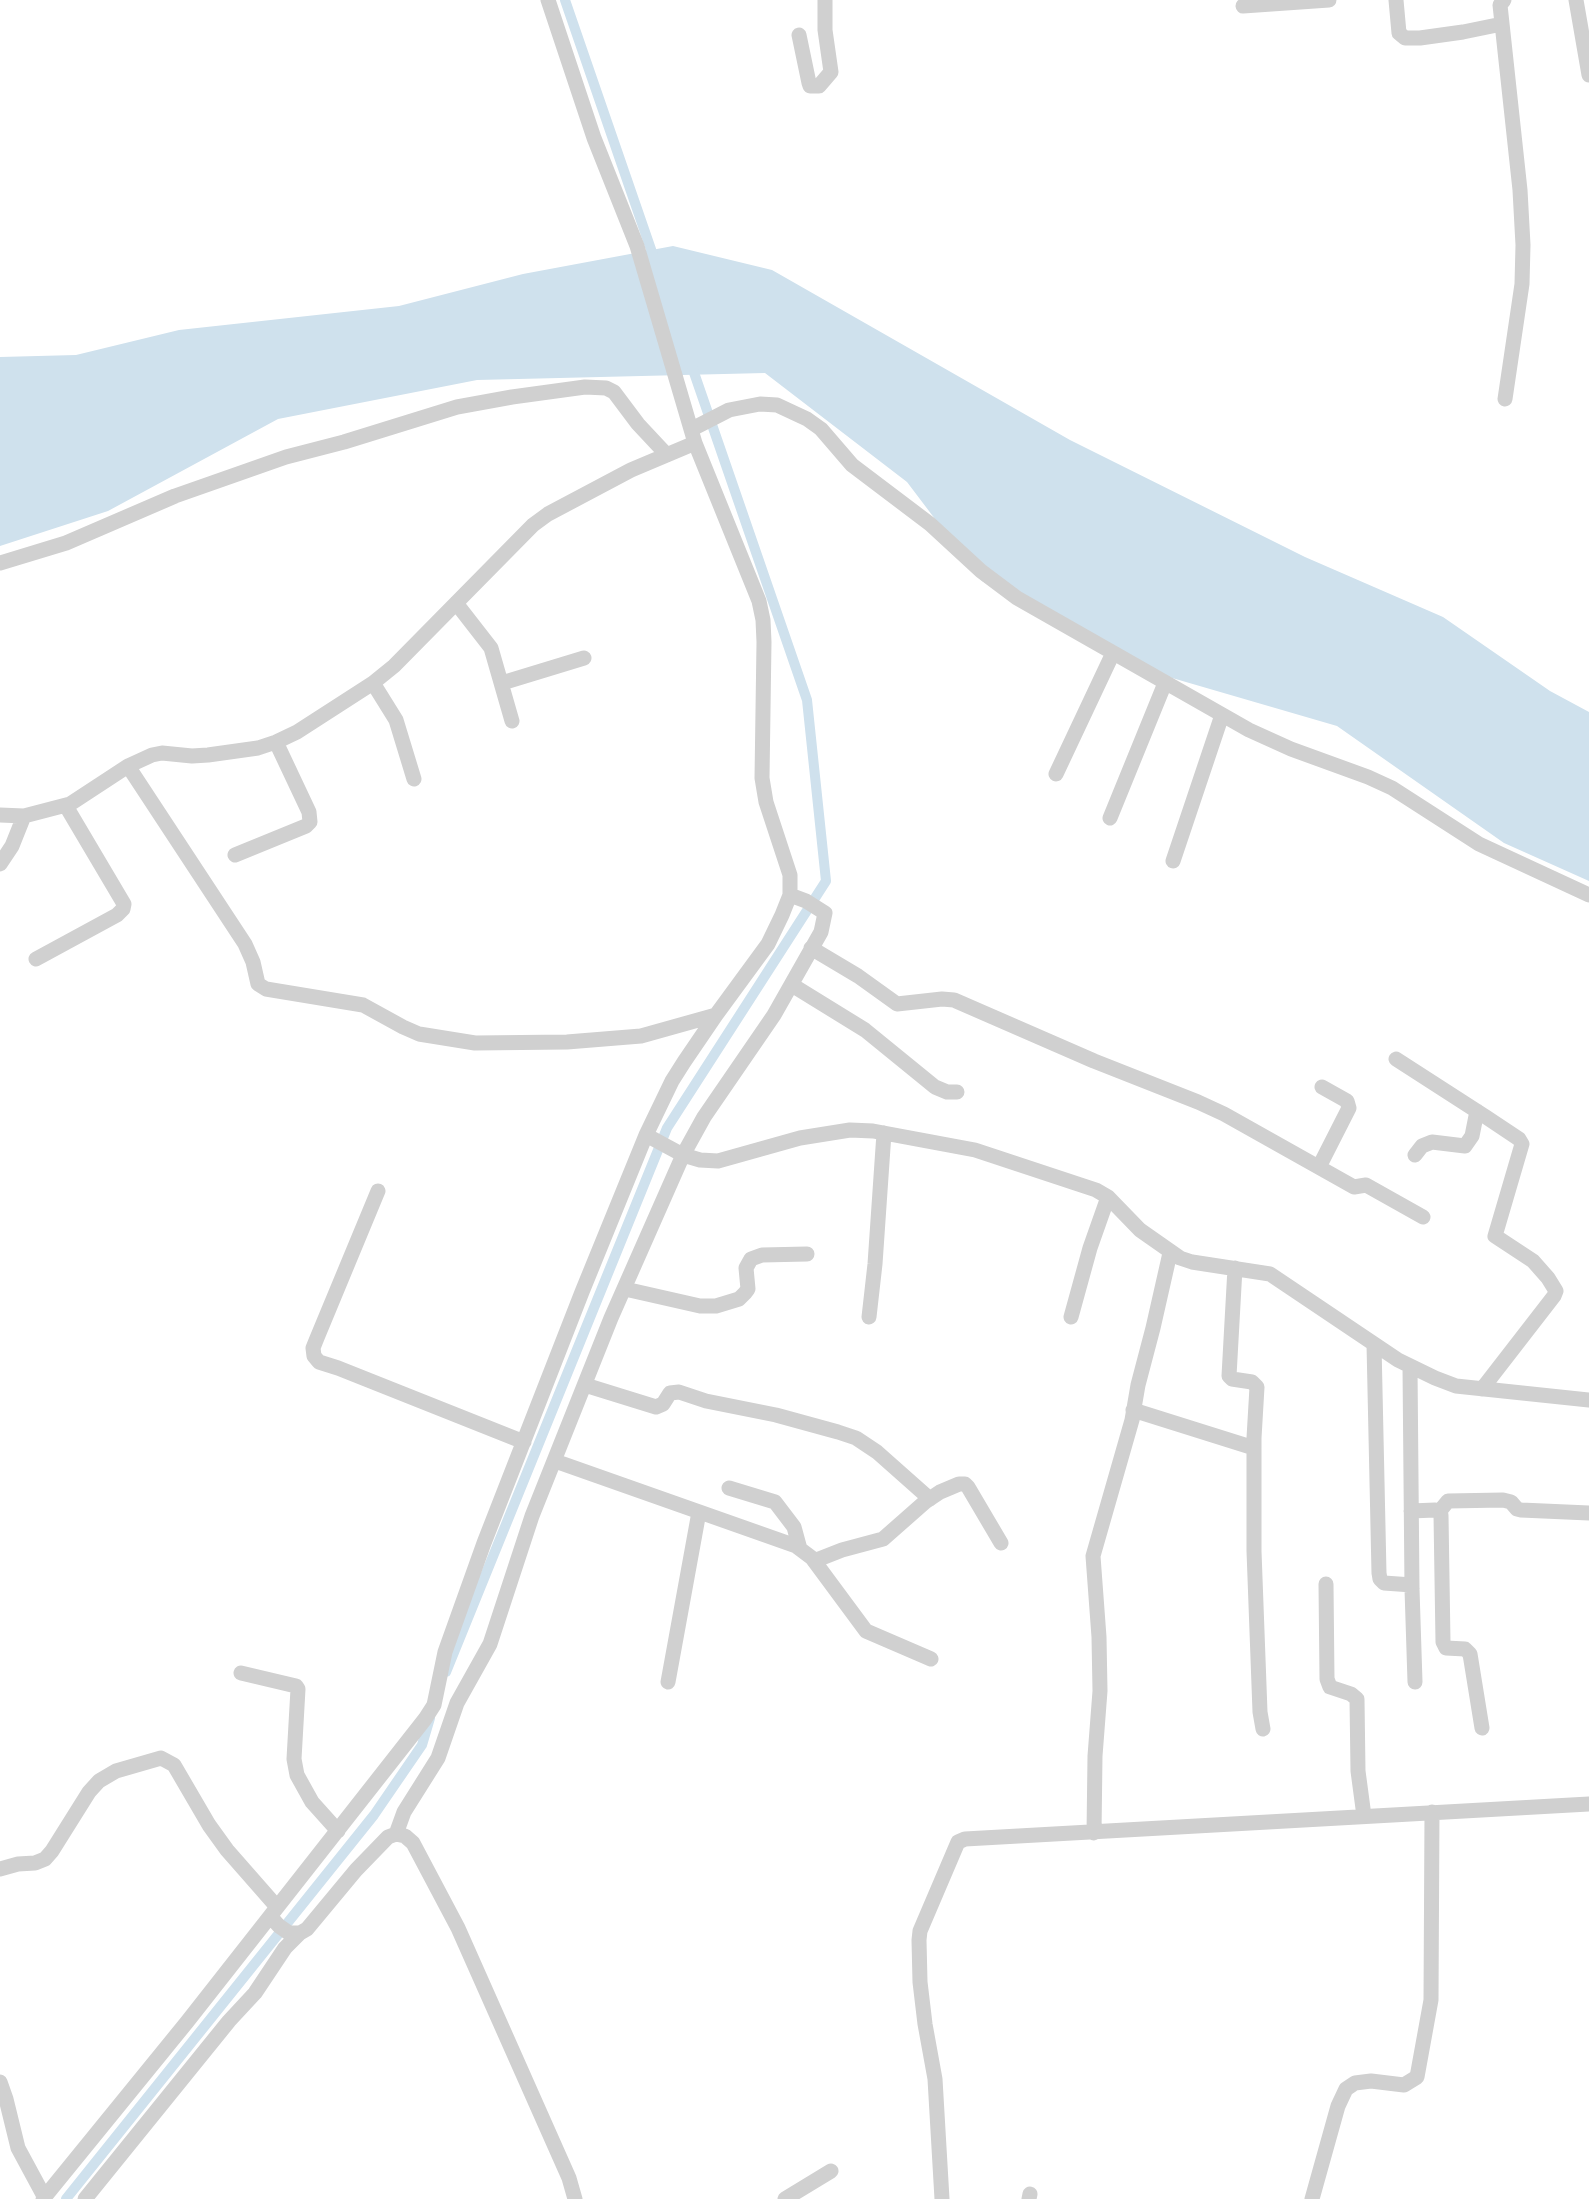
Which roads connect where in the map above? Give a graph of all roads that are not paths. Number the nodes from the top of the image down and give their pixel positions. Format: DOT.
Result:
graph roads {
  1 [pos="548,0"];
  2 [pos="825,0"];
  3 [pos="1329,0"];
  4 [pos="1396,0"];
  5 [pos="1504,0"];
  6 [pos="1576,0"];
  7 [pos="1243,6"];
  8 [pos="1502,24"];
  9 [pos="799,35"];
  10 [pos="1589,75"];
  11 [pos="1505,399"];
  12 [pos="692,432"];
  13 [pos="667,455"];
  14 [pos="0,563"];
  15 [pos="456,603"];
  16 [pos="1113,653"];
  17 [pos="584,658"];
  18 [pos="1165,682"];
  19 [pos="373,683"];
  20 [pos="502,683"];
  21 [pos="1222,715"];
  22 [pos="512,721"];
  23 [pos="276,742"];
  24 [pos="128,766"];
  25 [pos="1056,774"];
  26 [pos="414,779"];
  27 [pos="66,806"];
  28 [pos="0,815"];
  29 [pos="24,816"];
  30 [pos="1110,818"];
  31 [pos="235,855"];
  32 [pos="1173,861"];
  33 [pos="0,864"];
  34 [pos="790,895"];
  35 [pos="1589,895"];
  36 [pos="811,948"];
  37 [pos="36,959"];
  38 [pos="792,985"];
  39 [pos="716,1015"];
  40 [pos="1396,1059"];
  41 [pos="1322,1087"];
  42 [pos="957,1092"];
  43 [pos="1477,1111"];
  44 [pos="884,1133"];
  45 [pos="657,1141"];
  46 [pos="683,1155"];
  47 [pos="1415,1155"];
  48 [pos="1319,1167"];
  49 [pos="378,1191"];
  50 [pos="1108,1197"];
  51 [pos="1423,1217"];
  52 [pos="1170,1252"];
  53 [pos="807,1254"];
  54 [pos="1235,1268"];
  55 [pos="624,1289"];
  56 [pos="869,1317"];
  57 [pos="1071,1317"];
  58 [pos="1374,1344"];
  59 [pos="1410,1367"];
  60 [pos="585,1385"];
  61 [pos="1482,1389"];
  62 [pos="1589,1400"];
  63 [pos="1133,1410"];
  64 [pos="524,1442"];
  65 [pos="1254,1448"];
  66 [pos="555,1461"];
  67 [pos="729,1488"];
  68 [pos="930,1499"];
  69 [pos="1411,1511"];
  70 [pos="699,1512"];
  71 [pos="1439,1512"];
  72 [pos="1589,1512"];
  73 [pos="1001,1543"];
  74 [pos="800,1549"];
  75 [pos="814,1561"];
  76 [pos="1326,1584"];
  77 [pos="1412,1586"];
  78 [pos="931,1659"];
  79 [pos="241,1673"];
  80 [pos="668,1682"];
  81 [pos="1415,1682"];
  82 [pos="1482,1728"];
  83 [pos="1263,1729"];
  84 [pos="1589,1804"];
  85 [pos="1432,1812"];
  86 [pos="1364,1816"];
  87 [pos="338,1831"];
  88 [pos="1094,1833"];
  89 [pos="396,1834"];
  90 [pos="0,1869"];
  91 [pos="283,1923"];
  92 [pos="0,2082"];
  93 [pos="831,2171"];
  94 [pos="44,2198"];
  95 [pos="85,2199"];
  96 [pos="575,2199"];
  97 [pos="785,2199"];
  98 [pos="942,2199"];
  99 [pos="1312,2199"];
  1 -- 12 [label="street"];
  2 -- 9 [label="street"];
  3 -- 7 [label="street"];
  4 -- 8 [label="street"];
  5 -- 8 [label="street"];
  6 -- 10 [label="street"];
  8 -- 11 [label="street"];
  12 -- 13 [label="street"];
  12 -- 16 [label="street"];
  12 -- 34 [label="street"];
  13 -- 14 [label="street"];
  13 -- 15 [label="street"];
  15 -- 19 [label="street"];
  15 -- 20 [label="street"];
  16 -- 18 [label="street"];
  16 -- 25 [label="street"];
  17 -- 20 [label="street"];
  18 -- 21 [label="street"];
  18 -- 30 [label="street"];
  19 -- 23 [label="street"];
  19 -- 26 [label="street"];
  20 -- 22 [label="street"];
  21 -- 32 [label="street"];
  21 -- 35 [label="street"];
  23 -- 24 [label="street"];
  23 -- 31 [label="street"];
  24 -- 27 [label="street"];
  24 -- 39 [label="street"];
  27 -- 29 [label="street"];
  27 -- 37 [label="street"];
  28 -- 29 [label="street"];
  29 -- 33 [label="street"];
  34 -- 36 [label="street"];
  34 -- 39 [label="street"];
  36 -- 38 [label="street"];
  36 -- 48 [label="street"];
  38 -- 42 [label="street"];
  38 -- 46 [label="street"];
  39 -- 45 [label="street"];
  40 -- 43 [label="street"];
  41 -- 48 [label="street"];
  43 -- 47 [label="street"];
  43 -- 61 [label="street"];
  44 -- 46 [label="street"];
  44 -- 50 [label="street"];
  44 -- 56 [label="street"];
  45 -- 46 [label="street"];
  45 -- 64 [label="street"];
  46 -- 55 [label="street"];
  48 -- 51 [label="street"];
  49 -- 64 [label="street"];
  50 -- 52 [label="street"];
  50 -- 57 [label="street"];
  52 -- 54 [label="street"];
  52 -- 63 [label="street"];
  53 -- 55 [label="street"];
  54 -- 58 [label="street"];
  54 -- 65 [label="street"];
  55 -- 60 [label="street"];
  58 -- 59 [label="street"];
  58 -- 77 [label="street"];
  59 -- 61 [label="street"];
  59 -- 69 [label="street"];
  60 -- 66 [label="street"];
  60 -- 68 [label="street"];
  61 -- 62 [label="street"];
  63 -- 65 [label="street"];
  63 -- 88 [label="street"];
  64 -- 87 [label="street"];
  65 -- 83 [label="street"];
  66 -- 70 [label="street"];
  66 -- 89 [label="street"];
  67 -- 74 [label="street"];
  68 -- 73 [label="street"];
  68 -- 75 [label="street"];
  69 -- 71 [label="street"];
  69 -- 77 [label="street"];
  70 -- 74 [label="street"];
  70 -- 80 [label="street"];
  71 -- 72 [label="street"];
  71 -- 82 [label="street"];
  74 -- 75 [label="street"];
  75 -- 78 [label="street"];
  76 -- 86 [label="street"];
  77 -- 81 [label="street"];
  79 -- 87 [label="street"];
  84 -- 85 [label="street"];
  85 -- 86 [label="street"];
  85 -- 99 [label="street"];
  86 -- 88 [label="street"];
  87 -- 91 [label="street"];
  88 -- 98 [label="street"];
  89 -- 91 [label="street"];
  89 -- 96 [label="street"];
  90 -- 91 [label="street"];
  91 -- 94 [label="street"];
  91 -- 95 [label="street"];
  92 -- 94 [label="street"];
  93 -- 97 [label="street"];
}
